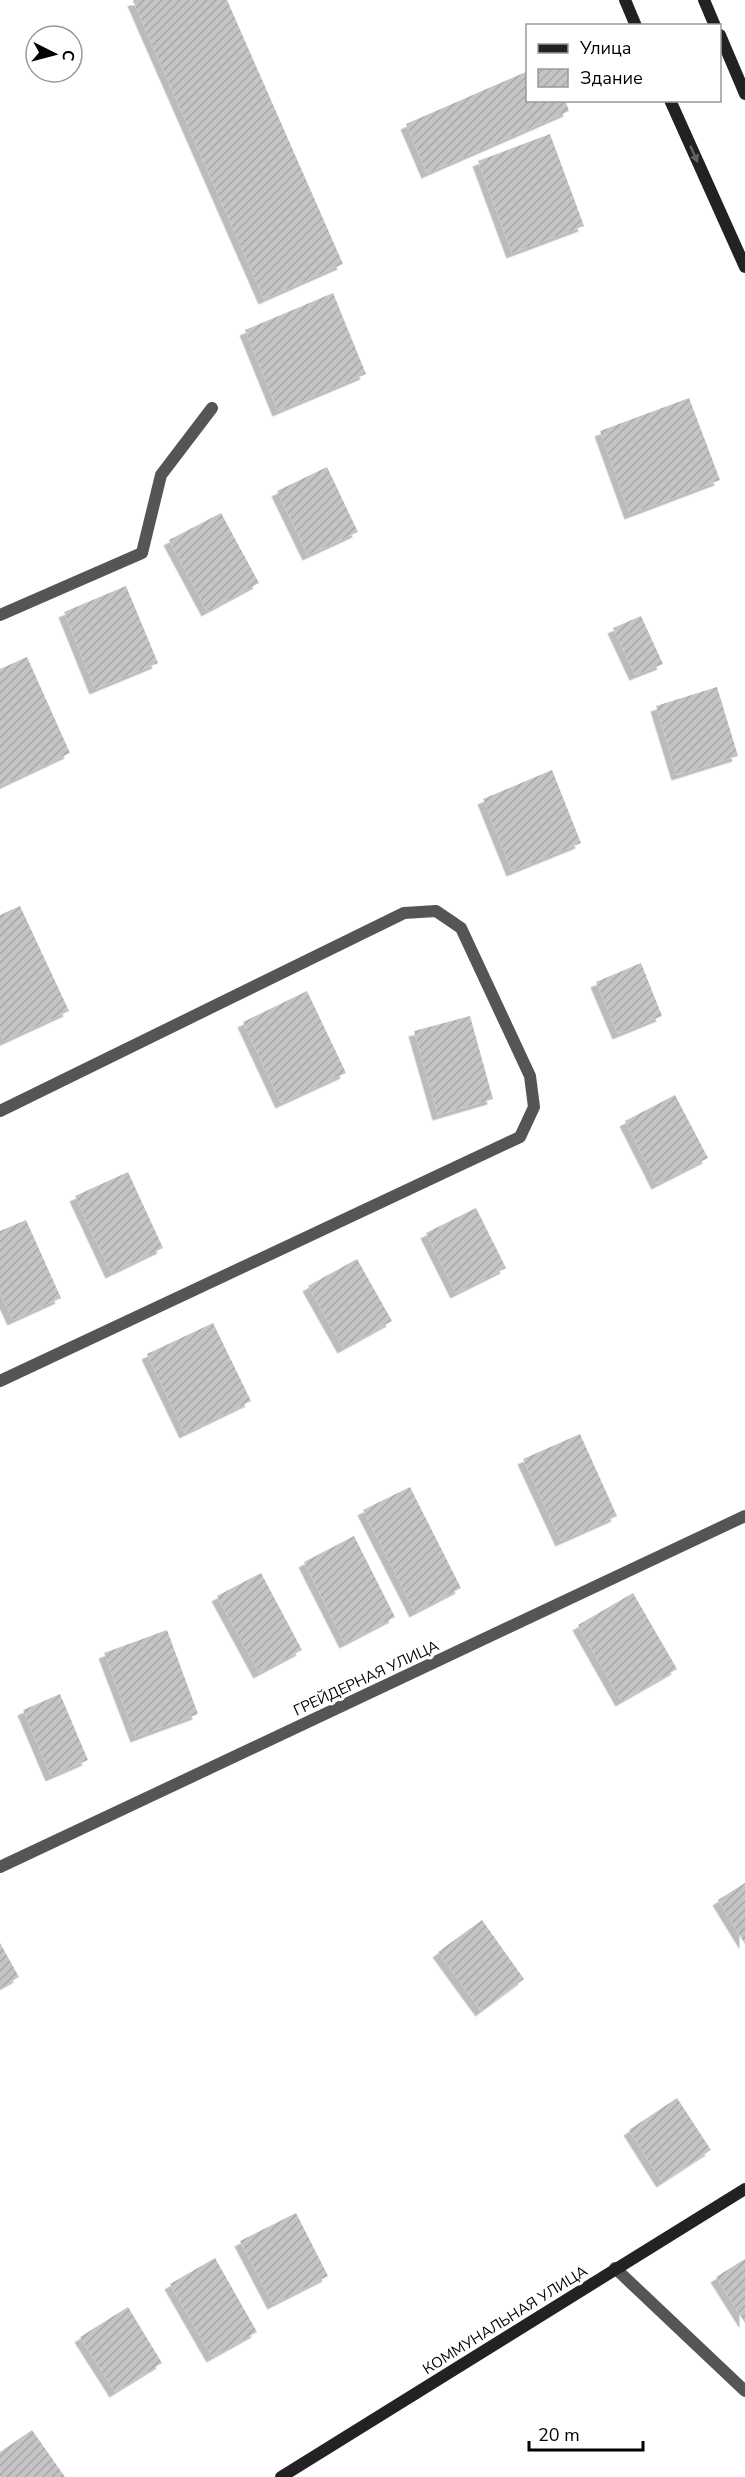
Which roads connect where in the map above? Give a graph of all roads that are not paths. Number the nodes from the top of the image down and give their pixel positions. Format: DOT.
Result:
graph roads {
  1 [pos="625,0"];
  2 [pos="704,0"];
  3 [pos="635,24"];
  4 [pos="714,24"];
  5 [pos="721,37"];
  6 [pos="745,94"];
  7 [pos="671,102"];
  8 [pos="745,267"];
  9 [pos="212,408"];
  10 [pos="0,615"];
  11 [pos="0,1111"];
  12 [pos="0,1381"];
  13 [pos="745,1516"];
  14 [pos="0,1867"];
  15 [pos="745,2189"];
  16 [pos="615,2268"];
  17 [pos="745,2391"];
  18 [pos="281,2477"];
  1 -- 3 [label="main road"];
  2 -- 4 [label="main road"];
  5 -- 6 [label="main road"];
  7 -- 8 [label="main road, one-way"];
  9 -- 10 [label="street"];
  11 -- 12 [label="street"];
  13 -- 14 [label="street, ГРЕЙДЕРНАЯ УЛИЦА"];
  15 -- 16 [label="main road, КОММУНАЛЬНАЯ УЛИЦА"];
  16 -- 17 [label="street"];
  16 -- 18 [label="main road, КОММУНАЛЬНАЯ УЛИЦА"];
}
